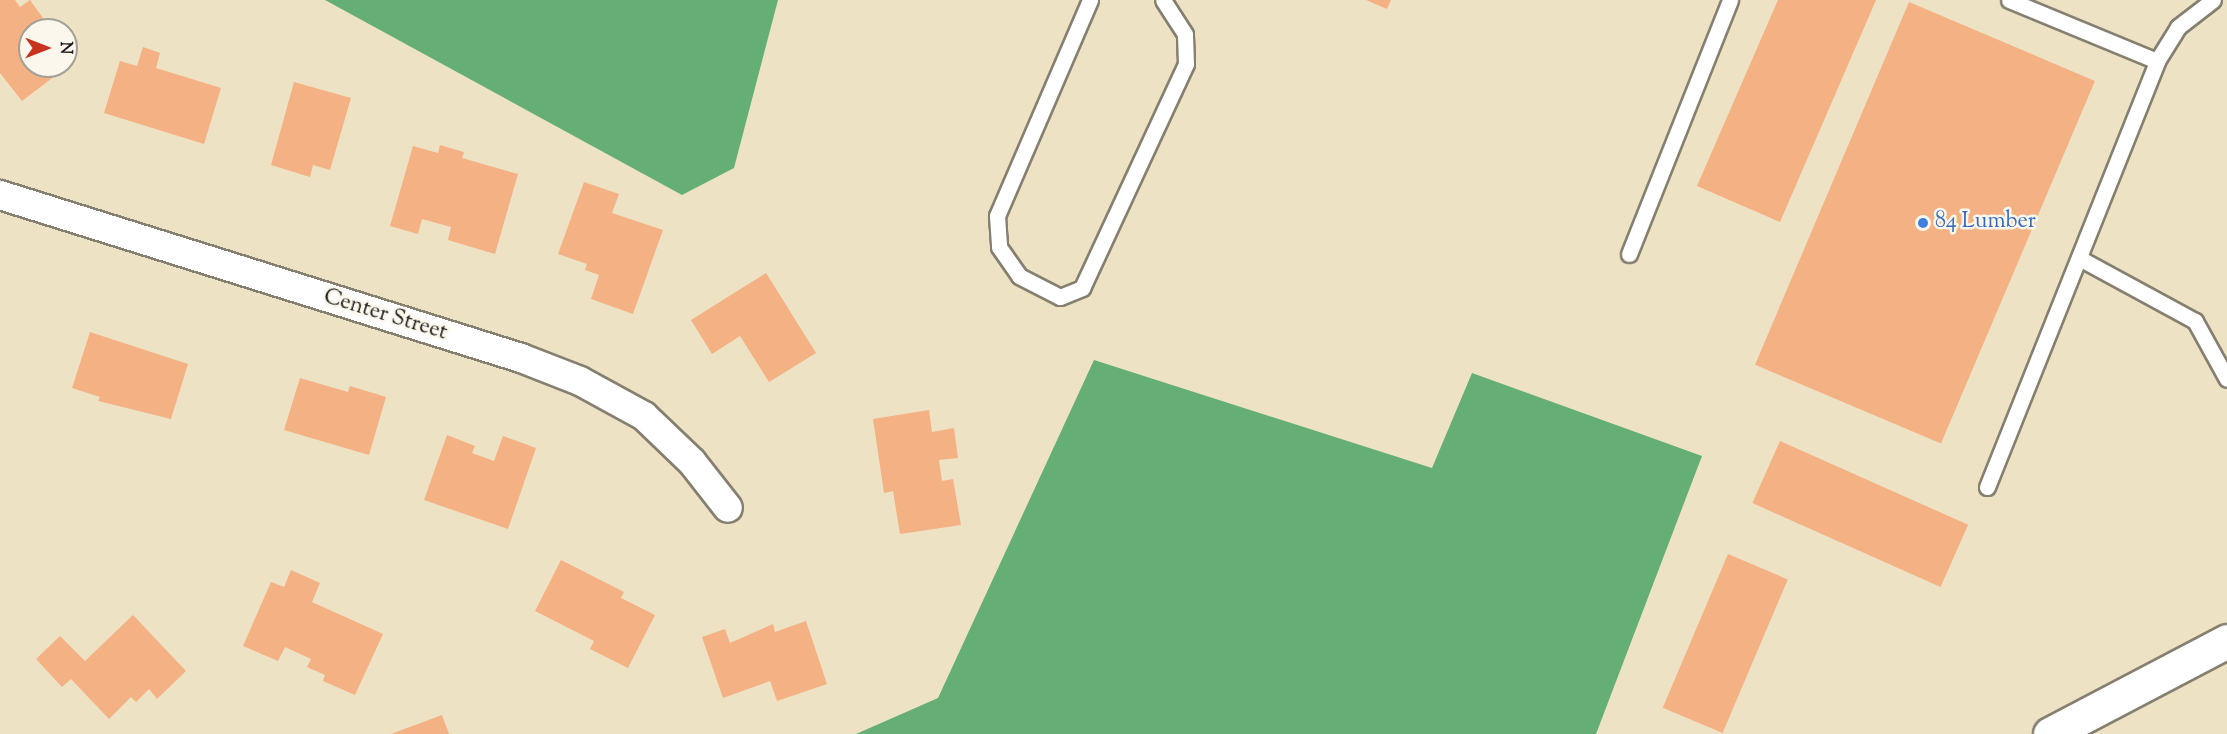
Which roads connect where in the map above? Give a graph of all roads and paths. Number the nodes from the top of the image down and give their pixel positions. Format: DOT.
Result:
graph roads {
  1 [pos="1090,0"];
  2 [pos="1163,0"];
  3 [pos="1730,0"];
  4 [pos="2009,0"];
  5 [pos="2213,0"];
  6 [pos="2157,61"];
  7 [pos="0,195"];
  8 [pos="1629,254"];
  9 [pos="2079,258"];
  10 [pos="2227,379"];
  11 [pos="1987,487"];
  12 [pos="728,508"];
  13 [pos="2227,641"];
  14 [pos="2050,734"];
  1 -- 2 [label="lane"];
  3 -- 8 [label="lane"];
  4 -- 6 [label="lane"];
  5 -- 6 [label="lane"];
  6 -- 9 [label="lane"];
  7 -- 12 [label="street, Center Street"];
  9 -- 10 [label="lane"];
  9 -- 11 [label="lane"];
  13 -- 14 [label="street"];
}
